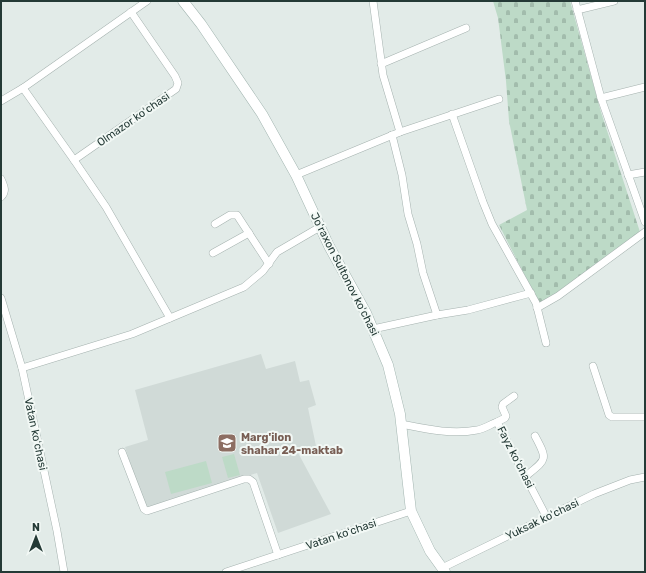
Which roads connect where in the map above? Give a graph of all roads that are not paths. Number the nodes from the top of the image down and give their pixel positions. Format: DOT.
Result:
graph roads {
  1 [pos="147,1"];
  2 [pos="183,1"];
  3 [pos="373,1"];
  4 [pos="575,1"];
  5 [pos="614,1"];
  6 [pos="577,10"];
  7 [pos="131,12"];
  8 [pos="466,28"];
  9 [pos="381,64"];
  10 [pos="645,87"];
  11 [pos="23,88"];
  12 [pos="601,98"];
  13 [pos="499,99"];
  14 [pos="1,101"];
  15 [pos="452,114"];
  16 [pos="400,132"];
  17 [pos="392,135"];
  18 [pos="74,160"];
  19 [pos="645,172"];
  20 [pos="296,175"];
  21 [pos="628,175"];
  22 [pos="1,179"];
  23 [pos="1,197"];
  24 [pos="645,222"];
  25 [pos="214,224"];
  26 [pos="320,227"];
  27 [pos="645,232"];
  28 [pos="249,233"];
  29 [pos="213,253"];
  30 [pos="269,264"];
  31 [pos="531,293"];
  32 [pos="1,298"];
  33 [pos="538,308"];
  34 [pos="437,315"];
  35 [pos="170,318"];
  36 [pos="373,329"];
  37 [pos="546,343"];
  38 [pos="593,366"];
  39 [pos="22,368"];
  40 [pos="514,396"];
  41 [pos="645,417"];
  42 [pos="497,422"];
  43 [pos="401,424"];
  44 [pos="535,436"];
  45 [pos="122,452"];
  46 [pos="526,476"];
  47 [pos="645,478"];
  48 [pos="411,511"];
  49 [pos="546,516"];
  50 [pos="278,555"];
  51 [pos="443,570"];
  52 [pos="64,572"];
  53 [pos="226,572"];
  1 -- 7 [label="street"];
  2 -- 20 [label="street, Joʻraxon Sultonov koʻchasi"];
  3 -- 9 [label="street"];
  4 -- 6 [label="street"];
  5 -- 6 [label="street"];
  6 -- 12 [label="street"];
  7 -- 11 [label="street"];
  7 -- 18 [label="street, Olmazor koʻchasi"];
  8 -- 9 [label="street"];
  9 -- 16 [label="street"];
  10 -- 12 [label="street"];
  11 -- 14 [label="street"];
  11 -- 18 [label="street"];
  12 -- 21 [label="street"];
  13 -- 15 [label="street"];
  15 -- 16 [label="street"];
  15 -- 31 [label="street"];
  16 -- 17 [label="street"];
  17 -- 20 [label="street"];
  17 -- 34 [label="street"];
  18 -- 35 [label="street"];
  19 -- 21 [label="street"];
  20 -- 26 [label="street, Joʻraxon Sultonov koʻchasi"];
  21 -- 24 [label="street"];
  22 -- 23 [label="street"];
  25 -- 28 [label="street"];
  26 -- 30 [label="street"];
  26 -- 36 [label="street, Joʻraxon Sultonov koʻchasi"];
  27 -- 33 [label="street"];
  28 -- 29 [label="street"];
  28 -- 30 [label="street"];
  30 -- 35 [label="street"];
  31 -- 33 [label="street"];
  31 -- 34 [label="street"];
  32 -- 39 [label="street, Vatan koʻchasi"];
  33 -- 37 [label="street"];
  34 -- 36 [label="street"];
  35 -- 39 [label="street"];
  36 -- 43 [label="street, Joʻraxon Sultonov koʻchasi"];
  38 -- 41 [label="street"];
  39 -- 52 [label="street, Vatan koʻchasi"];
  40 -- 42 [label="street"];
  42 -- 43 [label="street, Fayz koʻchasi"];
  42 -- 46 [label="street, Fayz koʻchasi"];
  43 -- 48 [label="street, Joʻraxon Sultonov koʻchasi"];
  44 -- 46 [label="street"];
  45 -- 50 [label="street"];
  46 -- 49 [label="street, Fayz koʻchasi"];
  47 -- 49 [label="street, Yuksak koʻchasi"];
  48 -- 50 [label="street, Vatan koʻchasi"];
  48 -- 51 [label="street, Joʻraxon Sultonov koʻchasi"];
  49 -- 51 [label="street, Yuksak koʻchasi"];
  50 -- 53 [label="street, Vatan koʻchasi"];
}
